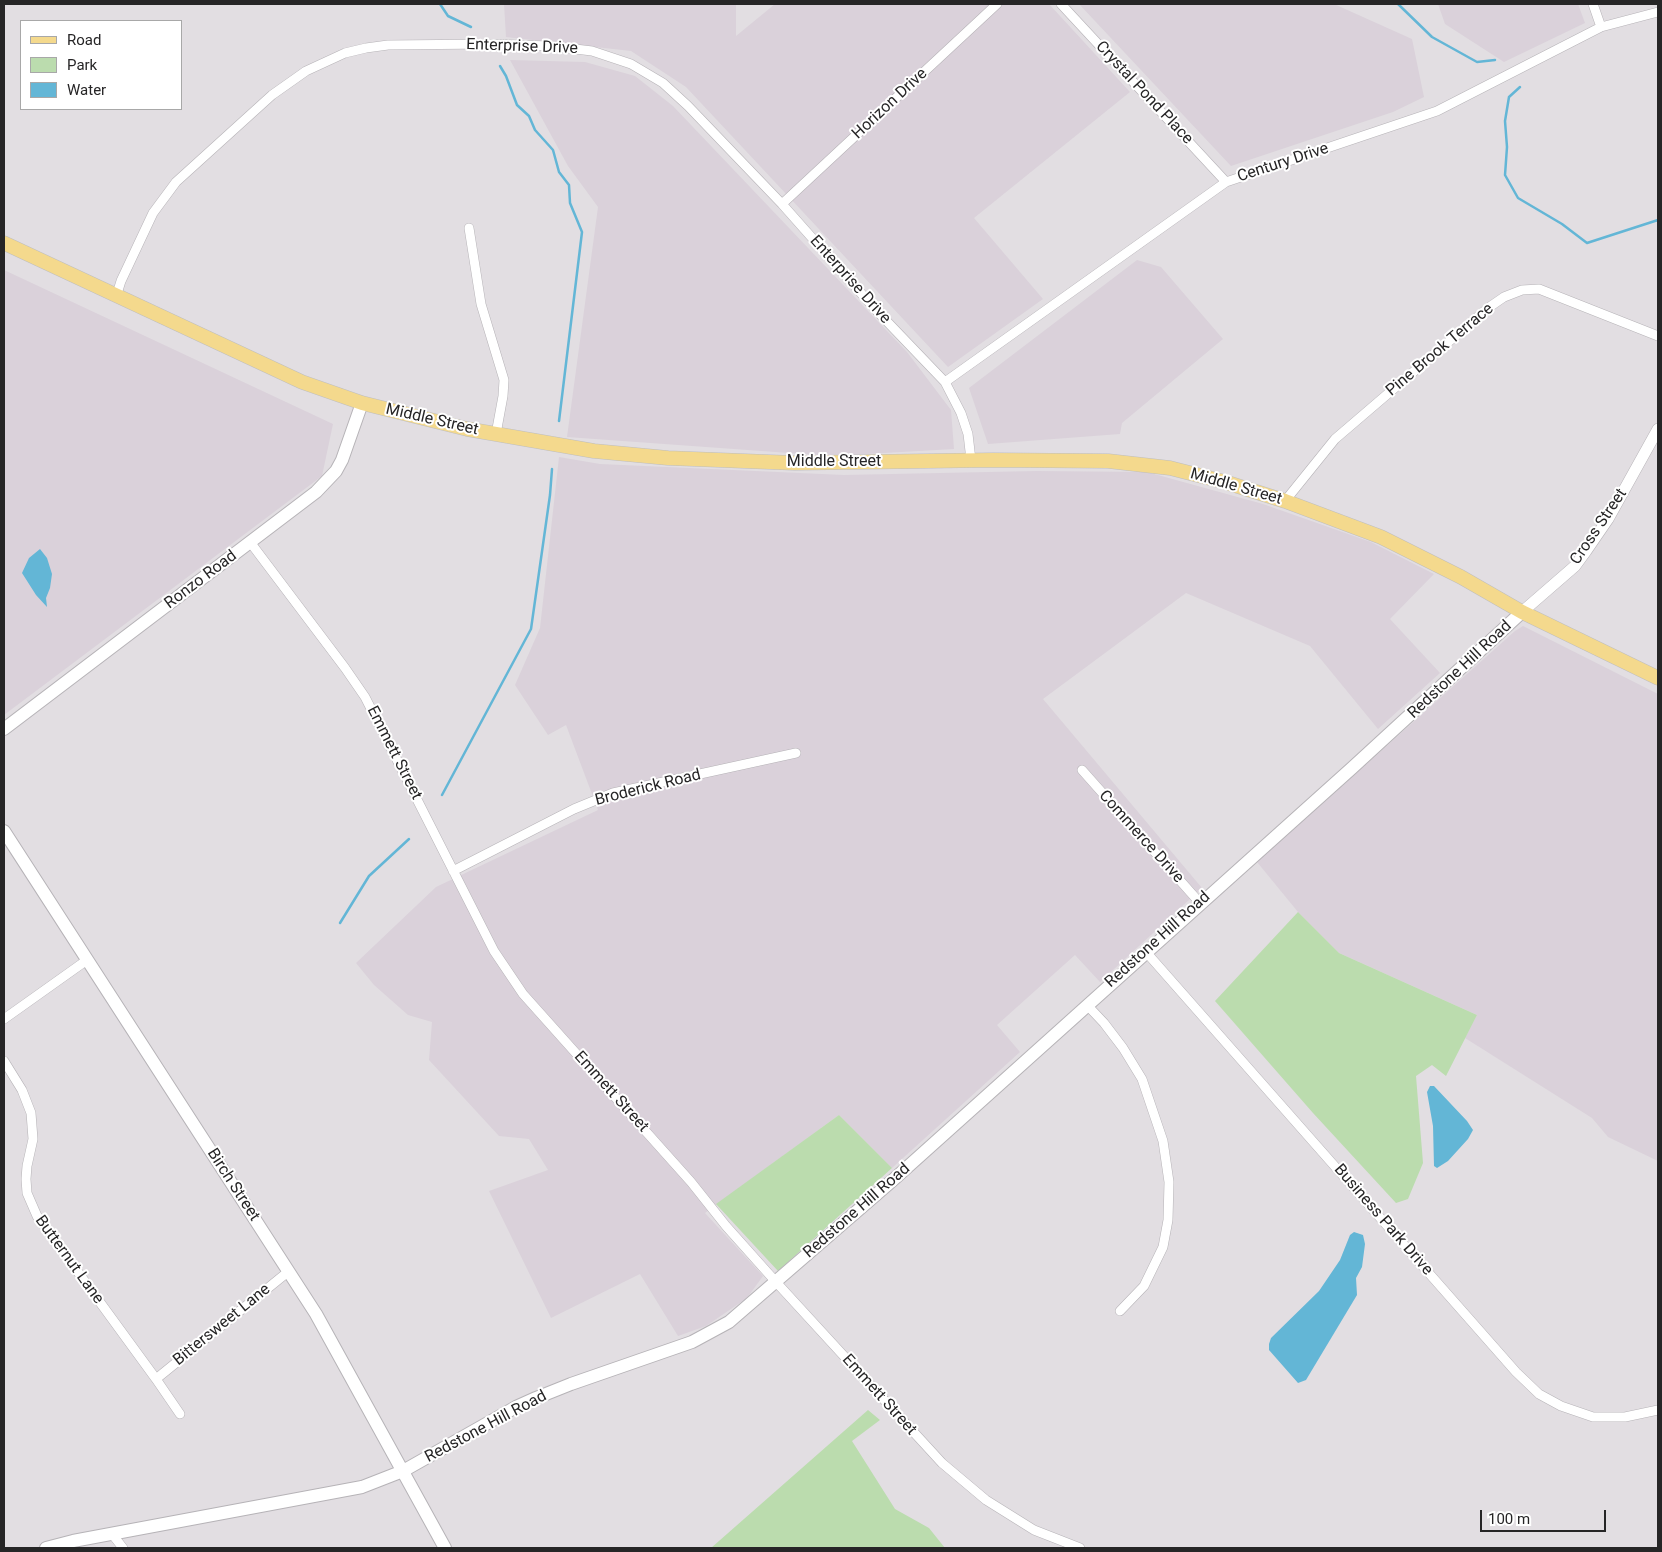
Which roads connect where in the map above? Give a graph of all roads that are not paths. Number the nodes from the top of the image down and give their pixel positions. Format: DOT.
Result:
graph roads {
  1 [pos="997,4"];
  2 [pos="1061,4"];
  3 [pos="1592,4"];
  4 [pos="1658,12"];
  5 [pos="1601,27"];
  6 [pos="1226,182"];
  7 [pos="782,204"];
  8 [pos="469,228"];
  9 [pos="4,243"];
  10 [pos="116,297"];
  11 [pos="1658,336"];
  12 [pos="945,382"];
  13 [pos="362,403"];
  14 [pos="1658,429"];
  15 [pos="496,434"];
  16 [pos="971,460"];
  17 [pos="1285,501"];
  18 [pos="250,542"];
  19 [pos="1522,612"];
  20 [pos="1658,678"];
  21 [pos="4,729"];
  22 [pos="796,753"];
  23 [pos="1082,770"];
  24 [pos="4,831"];
  25 [pos="453,871"];
  26 [pos="1200,903"];
  27 [pos="1146,952"];
  28 [pos="87,960"];
  29 [pos="1087,1005"];
  30 [pos="4,1019"];
  31 [pos="4,1061"];
  32 [pos="289,1271"];
  33 [pos="776,1282"];
  34 [pos="1120,1311"];
  35 [pos="156,1379"];
  36 [pos="1658,1410"];
  37 [pos="180,1414"];
  38 [pos="403,1471"];
  39 [pos="112,1534"];
  40 [pos="46,1548"];
  41 [pos="123,1548"];
  42 [pos="444,1548"];
  43 [pos="1080,1548"];
  1 -- 7 [label="street, Horizon Drive"];
  2 -- 6 [label="street, Crystal Pond Place"];
  3 -- 5 [label="street"];
  4 -- 5 [label="street, Century Drive"];
  5 -- 6 [label="street, Century Drive"];
  6 -- 12 [label="street, Century Drive"];
  7 -- 10 [label="street, Enterprise Drive"];
  7 -- 12 [label="street, Enterprise Drive"];
  8 -- 15 [label="street"];
  9 -- 10 [label="main road, Middle Street"];
  10 -- 13 [label="main road, Middle Street"];
  11 -- 17 [label="street, Pine Brook Terrace"];
  12 -- 16 [label="street, Enterprise Drive"];
  13 -- 15 [label="main road, Middle Street"];
  13 -- 18 [label="main road, Ronzo Road"];
  14 -- 19 [label="street, Cross Street"];
  15 -- 16 [label="main road, Middle Street"];
  16 -- 17 [label="main road, Middle Street"];
  17 -- 19 [label="main road, Middle Street"];
  18 -- 21 [label="main road, Ronzo Road"];
  18 -- 25 [label="street, Emmett Street"];
  19 -- 20 [label="main road, Middle Street"];
  19 -- 26 [label="main road, Redstone Hill Road"];
  22 -- 25 [label="street, Broderick Road"];
  23 -- 26 [label="street, Commerce Drive"];
  24 -- 28 [label="main road, Birch Street"];
  25 -- 33 [label="street, Emmett Street"];
  26 -- 27 [label="main road, Redstone Hill Road"];
  27 -- 29 [label="main road, Redstone Hill Road"];
  27 -- 36 [label="street, Business Park Drive"];
  28 -- 30 [label="street"];
  28 -- 32 [label="main road, Birch Street"];
  29 -- 33 [label="main road, Redstone Hill Road"];
  29 -- 34 [label="street"];
  31 -- 35 [label="street, Butternut Lane"];
  32 -- 35 [label="street, Bittersweet Lane"];
  32 -- 38 [label="main road, Birch Street"];
  33 -- 38 [label="main road, Redstone Hill Road"];
  33 -- 43 [label="street, Emmett Street"];
  35 -- 37 [label="street, Butternut Lane"];
  38 -- 39 [label="main road, Redstone Hill Road"];
  38 -- 42 [label="main road, Birch Street"];
  39 -- 40 [label="main road, Redstone Hill Road"];
  39 -- 41 [label="street"];
}
